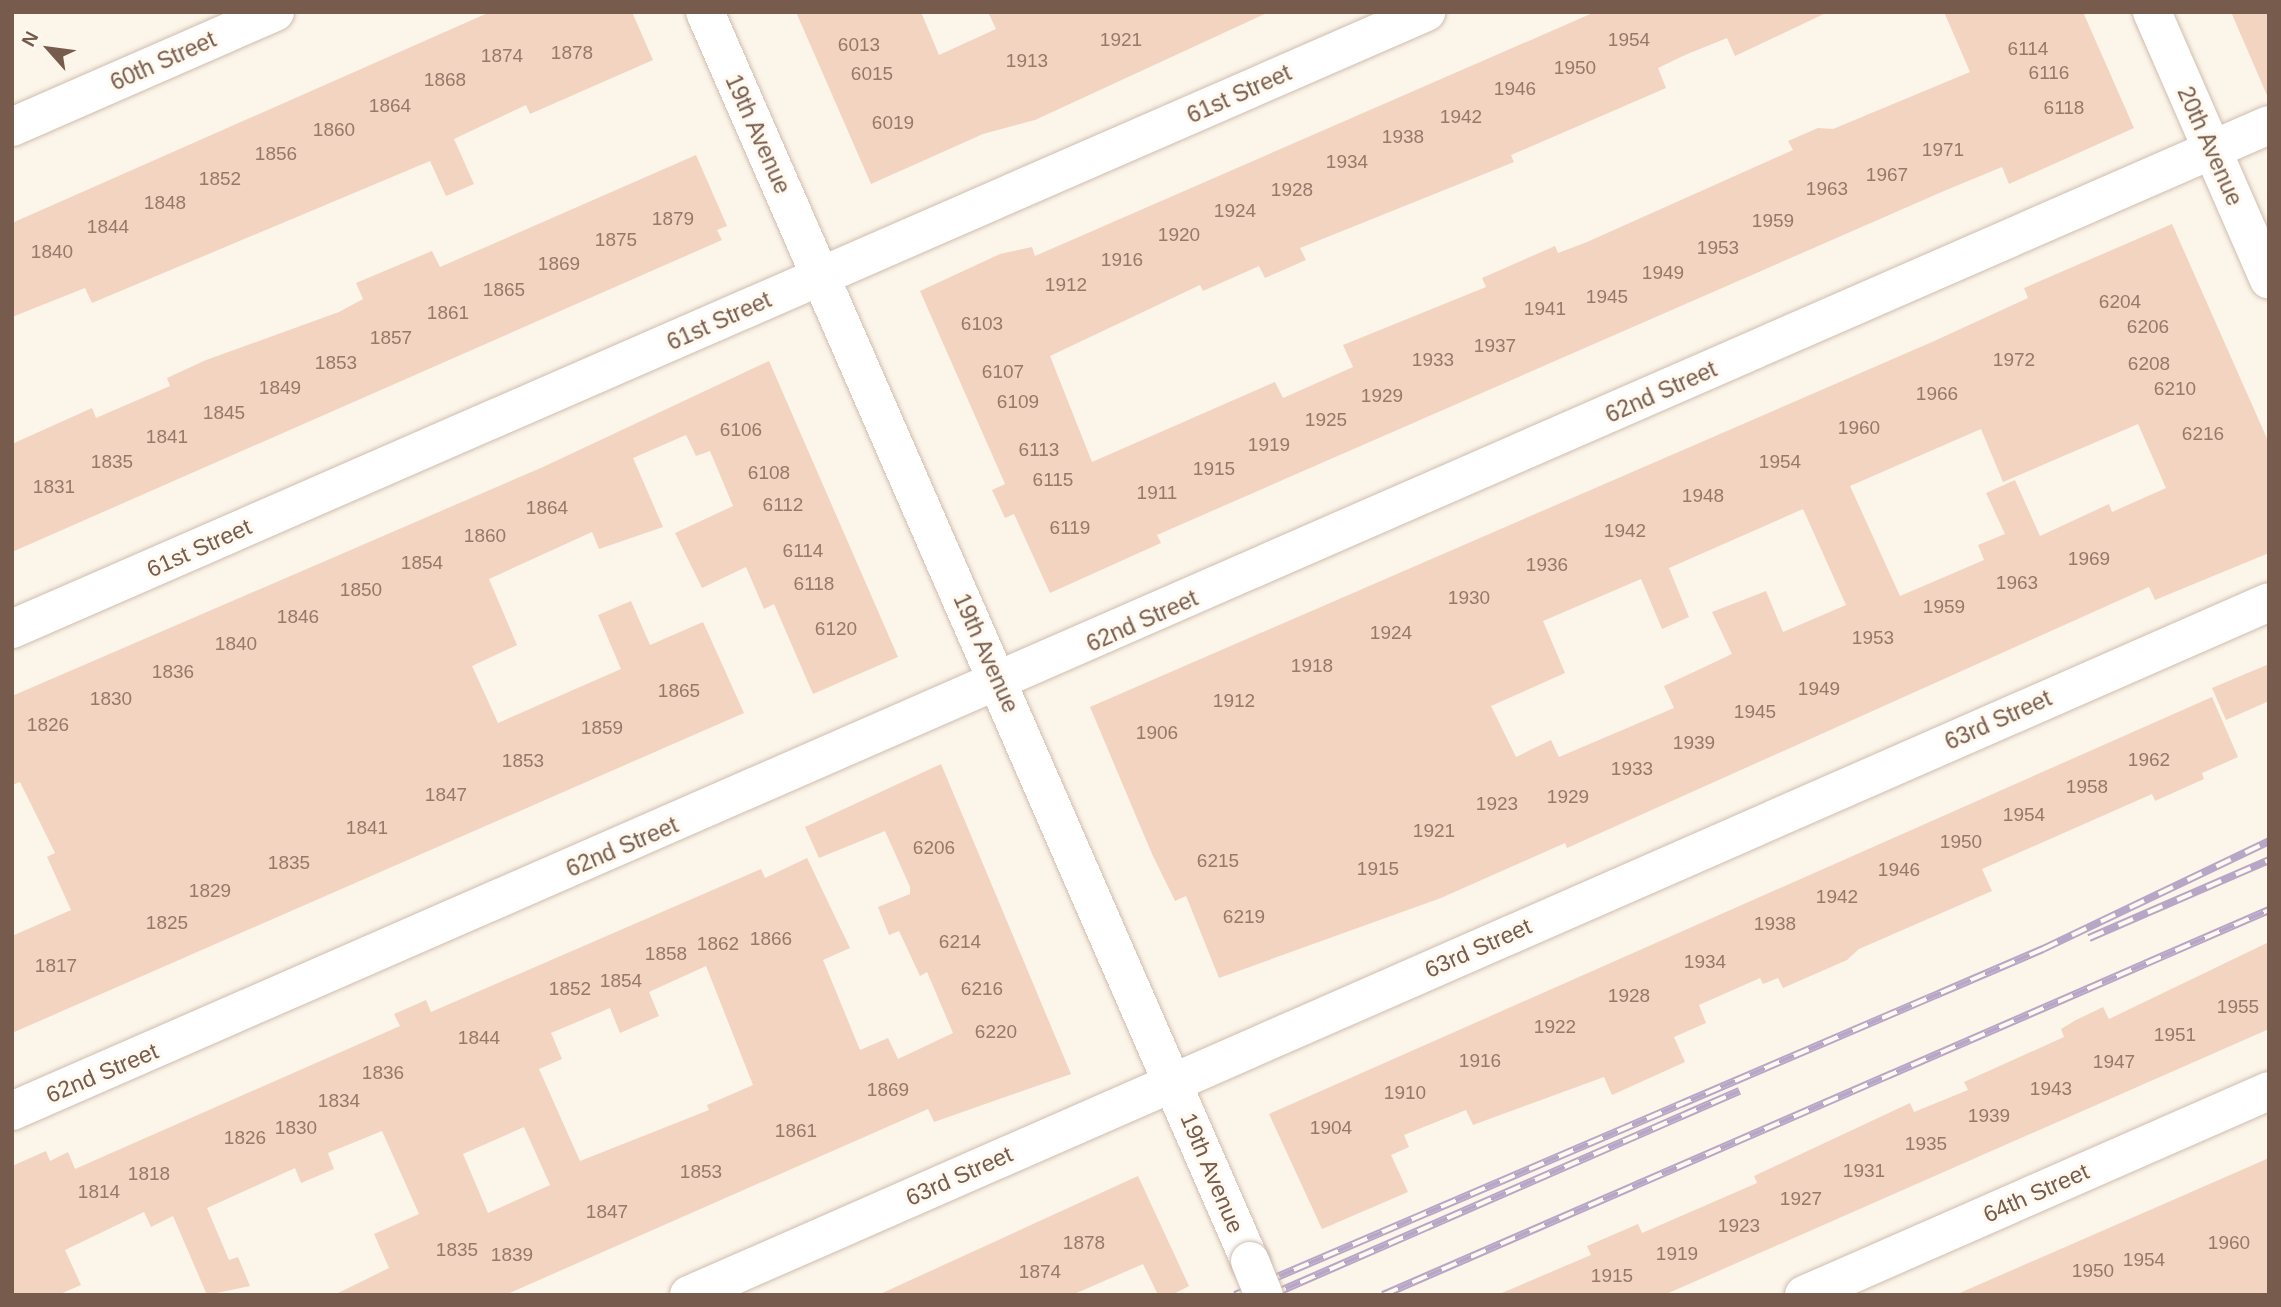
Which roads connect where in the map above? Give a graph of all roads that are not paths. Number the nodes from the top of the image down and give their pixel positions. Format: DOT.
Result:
graph roads {
  1 [pos="275,12"];
  2 [pos="705,12"];
  3 [pos="1426,12"];
  4 [pos="2152,12"];
  5 [pos="2269,125"];
  6 [pos="12,127"];
  7 [pos="2210,150"];
  8 [pos="820,277"];
  9 [pos="2269,280"];
  10 [pos="2269,602"];
  11 [pos="12,629"];
  12 [pos="1000,684"];
  13 [pos="1173,1082"];
  14 [pos="2269,1091"];
  15 [pos="12,1111"];
  16 [pos="1257,1278"];
  17 [pos="688,1295"];
  18 [pos="1804,1295"];
  1 -- 6 [label="street, 60th Street"];
  2 -- 8 [label="street, 19th Avenue"];
  3 -- 8 [label="street, 61st Street"];
  4 -- 7 [label="street, 20th Avenue"];
  5 -- 7 [label="street, 62nd Street"];
  7 -- 9 [label="street, 20th Avenue"];
  7 -- 12 [label="street, 62nd Street"];
  8 -- 11 [label="street, 61st Street"];
  8 -- 12 [label="street, 19th Avenue"];
  10 -- 13 [label="street, 63rd Street"];
  12 -- 13 [label="street, 19th Avenue"];
  12 -- 15 [label="street, 62nd Street"];
  13 -- 16 [label="street, 19th Avenue"];
  13 -- 17 [label="street, 63rd Street"];
  14 -- 18 [label="street, 64th Street"];
}
